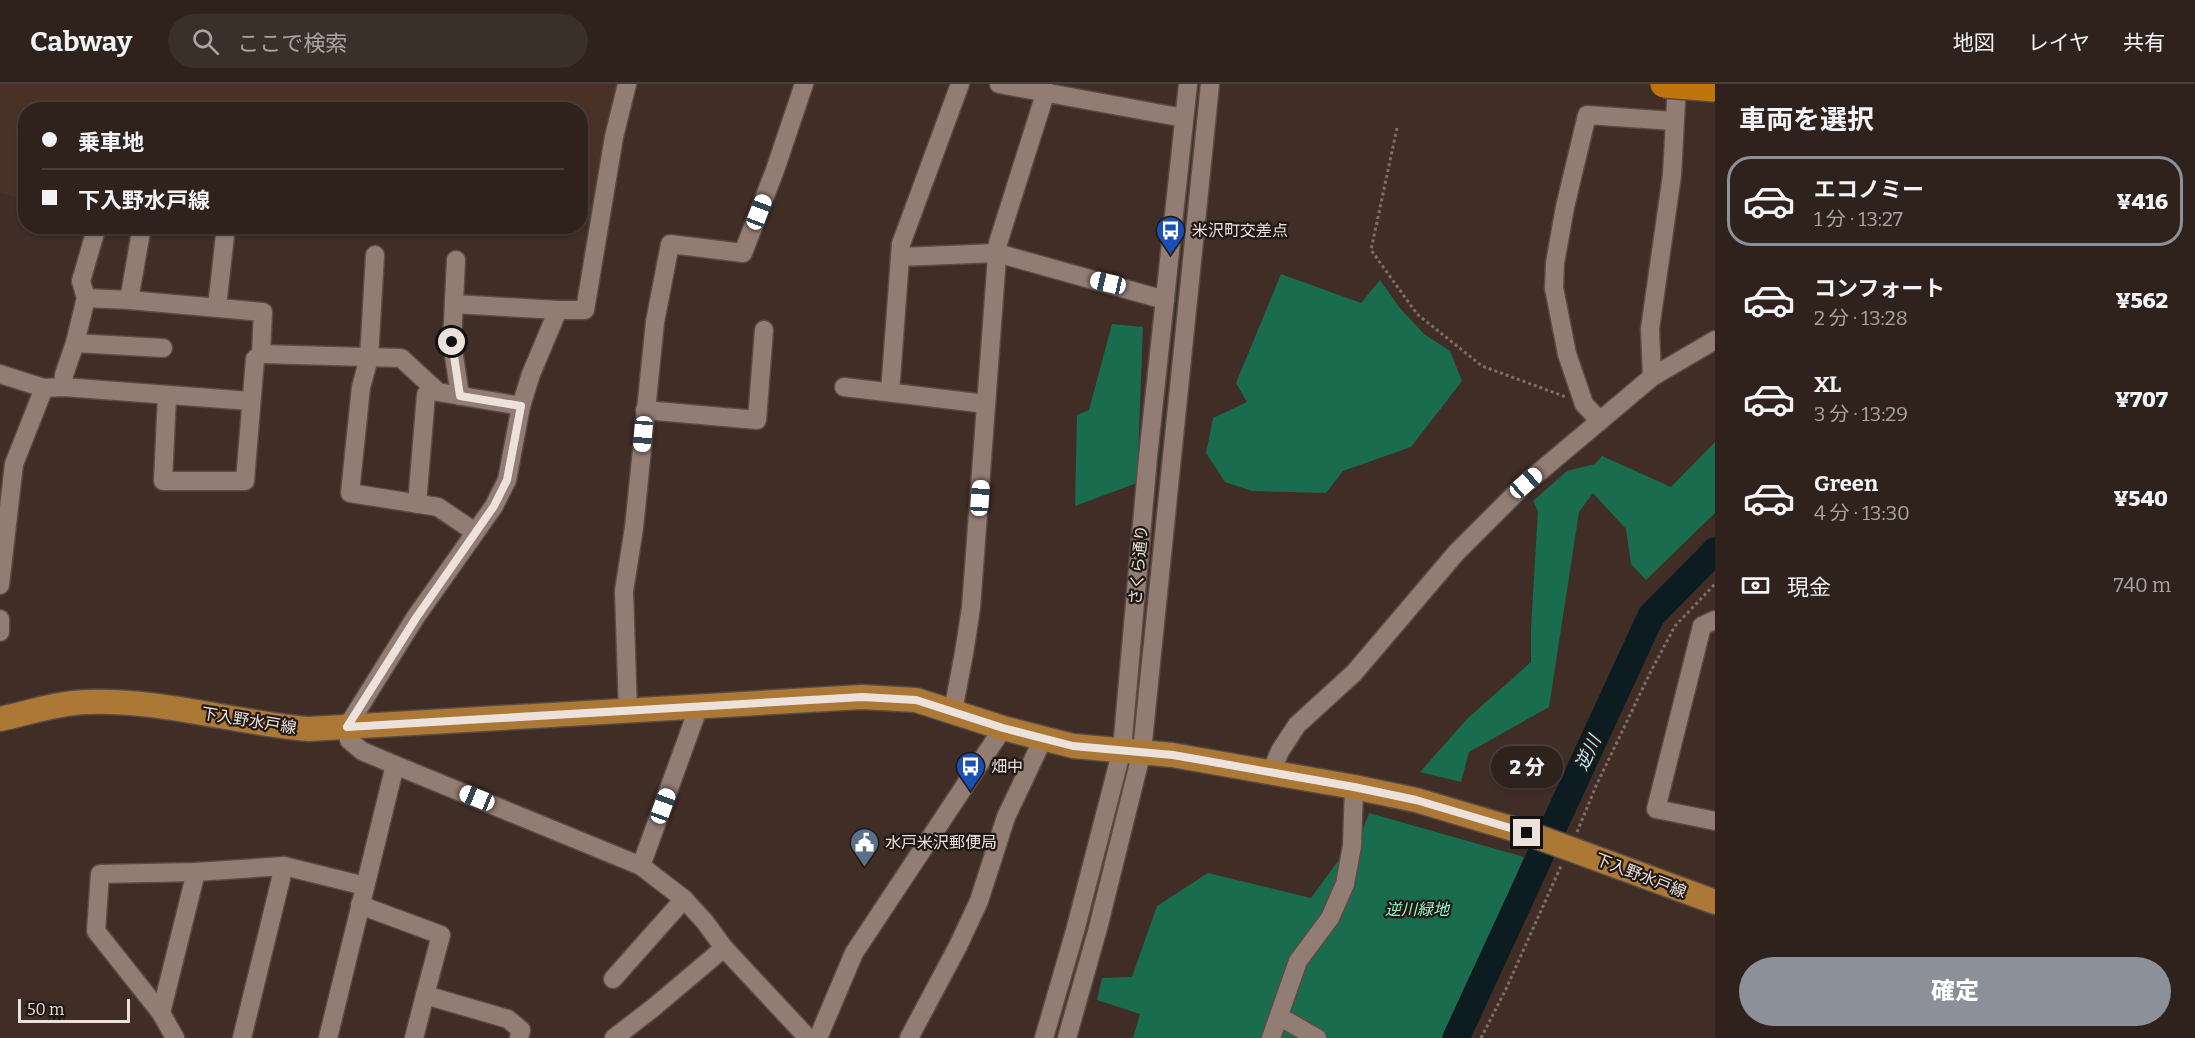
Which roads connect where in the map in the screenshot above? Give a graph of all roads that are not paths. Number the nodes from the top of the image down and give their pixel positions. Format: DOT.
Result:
graph roads {
  1 [pos="627,84"];
  2 [pos="804,84"];
  3 [pos="960,84"];
  4 [pos="999,84"];
  5 [pos="1188,84"];
  6 [pos="1210,84"];
  7 [pos="1664,84"];
  8 [pos="1677,84"];
  9 [pos="1715,88"];
  10 [pos="1046,92"];
  11 [pos="1184,118"];
  12 [pos="1674,121"];
  13 [pos="95,234"];
  14 [pos="141,234"];
  15 [pos="225,234"];
  16 [pos="997,253"];
  17 [pos="375,255"];
  18 [pos="900,257"];
  19 [pos="456,260"];
  20 [pos="86,298"];
  21 [pos="129,300"];
  22 [pos="1165,300"];
  23 [pos="454,304"];
  24 [pos="217,307"];
  25 [pos="558,309"];
  26 [pos="764,330"];
  27 [pos="1715,340"];
  28 [pos="75,343"];
  29 [pos="163,348"];
  30 [pos="261,354"];
  31 [pos="369,358"];
  32 [pos="0,374"];
  33 [pos="1652,377"];
  34 [pos="63,387"];
  35 [pos="432,387"];
  36 [pos="844,387"];
  37 [pos="44,388"];
  38 [pos="890,392"];
  39 [pos="166,396"];
  40 [pos="460,396"];
  41 [pos="250,401"];
  42 [pos="986,404"];
  43 [pos="521,406"];
  44 [pos="645,410"];
  45 [pos="1600,421"];
  46 [pos="7,462"];
  47 [pos="417,504"];
  48 [pos="475,532"];
  49 [pos="0,585"];
  50 [pos="0,619"];
  51 [pos="1715,620"];
  52 [pos="0,632"];
  53 [pos="699,706"];
  54 [pos="953,711"];
  55 [pos="628,712"];
  56 [pos="0,719"];
  57 [pos="347,727"];
  58 [pos="1003,728"];
  59 [pos="1043,740"];
  60 [pos="1132,750"];
  61 [pos="395,765"];
  62 [pos="1271,772"];
  63 [pos="1354,787"];
  64 [pos="1715,821"];
  65 [pos="284,866"];
  66 [pos="641,866"];
  67 [pos="196,872"];
  68 [pos="365,886"];
  69 [pos="684,899"];
  70 [pos="1715,902"];
  71 [pos="360,905"];
  72 [pos="724,948"];
  73 [pos="613,979"];
  74 [pos="425,995"];
  75 [pos="161,1013"];
  76 [pos="1280,1017"];
  77 [pos="175,1038"];
  78 [pos="242,1038"];
  79 [pos="328,1038"];
  80 [pos="414,1038"];
  81 [pos="519,1038"];
  82 [pos="614,1038"];
  83 [pos="808,1038"];
  84 [pos="818,1038"];
  85 [pos="909,1038"];
  86 [pos="1044,1038"];
  87 [pos="1067,1038"];
  88 [pos="1271,1038"];
  89 [pos="1317,1038"];
  1 -- 25 [label="street"];
  2 -- 44 [label="street"];
  3 -- 18 [label="street"];
  4 -- 10 [label="street"];
  5 -- 11 [label="street, さくら通り"];
  6 -- 60 [label="street, さくら通り"];
  7 -- 9 [label="highway, bridge"];
  8 -- 12 [label="street"];
  10 -- 11 [label="street"];
  10 -- 16 [label="street"];
  11 -- 22 [label="street, さくら通り"];
  12 -- 33 [label="street"];
  12 -- 45 [label="street"];
  13 -- 20 [label="street"];
  14 -- 21 [label="street"];
  15 -- 24 [label="street"];
  16 -- 18 [label="street"];
  16 -- 22 [label="street"];
  16 -- 42 [label="street"];
  17 -- 31 [label="street"];
  18 -- 38 [label="street"];
  19 -- 23 [label="street"];
  20 -- 21 [label="street"];
  20 -- 28 [label="street"];
  21 -- 24 [label="street"];
  22 -- 60 [label="street, さくら通り"];
  23 -- 25 [label="street"];
  23 -- 40 [label="street"];
  24 -- 30 [label="street"];
  25 -- 43 [label="street"];
  26 -- 44 [label="street"];
  27 -- 33 [label="street"];
  28 -- 29 [label="street"];
  28 -- 34 [label="street"];
  30 -- 31 [label="street"];
  30 -- 41 [label="street"];
  31 -- 35 [label="street"];
  31 -- 47 [label="street"];
  32 -- 37 [label="street"];
  33 -- 45 [label="street"];
  34 -- 37 [label="street"];
  34 -- 39 [label="street"];
  35 -- 40 [label="street"];
  35 -- 47 [label="street"];
  36 -- 38 [label="street"];
  37 -- 46 [label="street"];
  38 -- 42 [label="street"];
  39 -- 41 [label="street"];
  39 -- 41 [label="street"];
  40 -- 43 [label="street"];
  42 -- 54 [label="street"];
  43 -- 48 [label="street"];
  44 -- 55 [label="street"];
  45 -- 62 [label="street"];
  46 -- 49 [label="street"];
  47 -- 48 [label="street"];
  48 -- 57 [label="street"];
  50 -- 52 [label="street"];
  51 -- 64 [label="street"];
  53 -- 54 [label="main road, 下入野水戸線"];
  53 -- 55 [label="main road, 下入野水戸線"];
  53 -- 66 [label="street"];
  54 -- 58 [label="main road, 下入野水戸線"];
  55 -- 57 [label="main road, 下入野水戸線"];
  56 -- 57 [label="main road, 下入野水戸線"];
  57 -- 61 [label="street"];
  58 -- 59 [label="main road, 下入野水戸線"];
  58 -- 84 [label="street"];
  59 -- 60 [label="main road, 下入野水戸線"];
  59 -- 85 [label="street"];
  60 -- 62 [label="main road, 下入野水戸線"];
  60 -- 86 [label="street, さくら通り"];
  60 -- 87 [label="street, さくら通り"];
  61 -- 66 [label="street"];
  61 -- 68 [label="street"];
  62 -- 63 [label="main road, 下入野水戸線"];
  63 -- 70 [label="main road, 下入野水戸線"];
  63 -- 76 [label="street"];
  65 -- 67 [label="street"];
  65 -- 68 [label="street"];
  65 -- 78 [label="street"];
  66 -- 69 [label="street"];
  67 -- 75 [label="street"];
  67 -- 75 [label="street"];
  68 -- 71 [label="street"];
  69 -- 72 [label="street"];
  69 -- 73 [label="street"];
  71 -- 74 [label="street"];
  71 -- 79 [label="street"];
  72 -- 82 [label="street"];
  72 -- 83 [label="street"];
  74 -- 80 [label="street"];
  74 -- 81 [label="street"];
  75 -- 77 [label="street"];
  76 -- 88 [label="street"];
  76 -- 89 [label="street"];
}
